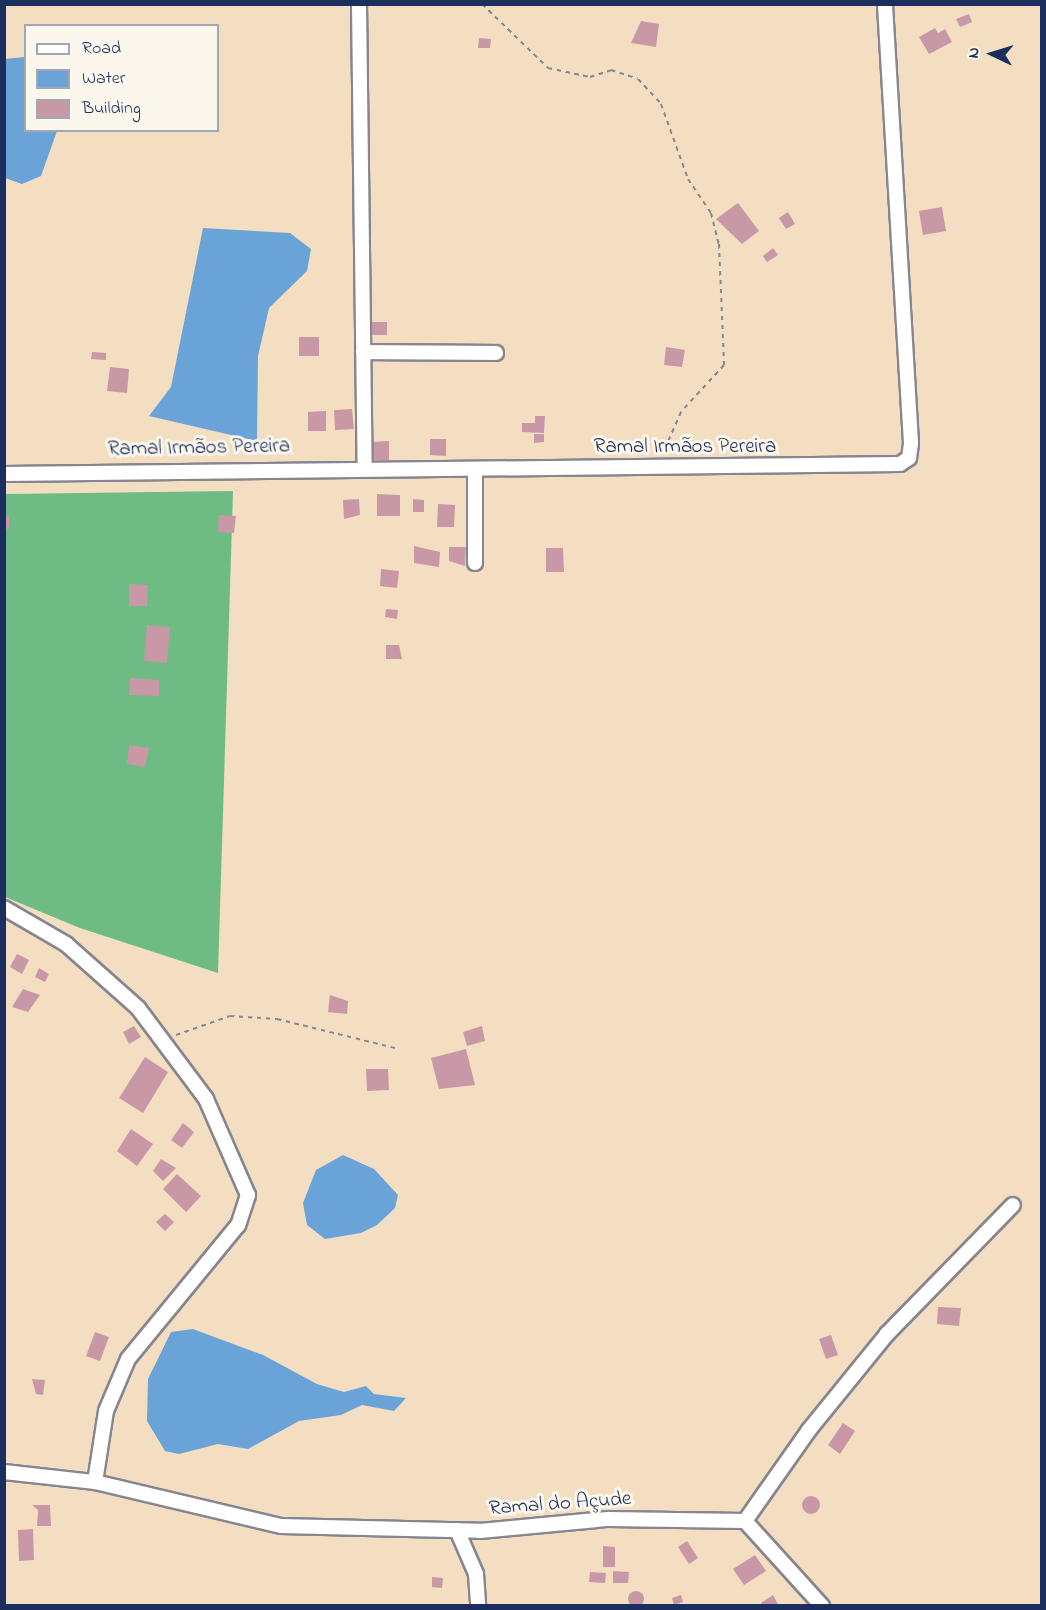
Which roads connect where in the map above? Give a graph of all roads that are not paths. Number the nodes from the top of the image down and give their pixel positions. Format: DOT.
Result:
graph roads {
  1 [pos="358,4"];
  2 [pos="885,4"];
  3 [pos="363,352"];
  4 [pos="495,354"];
  5 [pos="365,468"];
  6 [pos="475,470"];
  7 [pos="4,474"];
  8 [pos="475,563"];
  9 [pos="4,908"];
  10 [pos="1013,1205"];
  11 [pos="4,1472"];
  12 [pos="95,1482"];
  13 [pos="745,1521"];
  14 [pos="457,1530"];
  15 [pos="478,1605"];
  16 [pos="822,1605"];
  1 -- 3 [label="street"];
  2 -- 6 [label="street, Ramal Irmãos Pereira"];
  3 -- 4 [label="street"];
  3 -- 5 [label="street"];
  5 -- 6 [label="street, Ramal Irmãos Pereira"];
  5 -- 7 [label="street, Ramal Irmãos Pereira"];
  6 -- 8 [label="street"];
  9 -- 12 [label="street"];
  10 -- 13 [label="street"];
  11 -- 12 [label="street, Ramal do Açude"];
  12 -- 14 [label="street, Ramal do Açude"];
  13 -- 14 [label="street, Ramal do Açude"];
  13 -- 16 [label="street"];
  14 -- 15 [label="street"];
}
